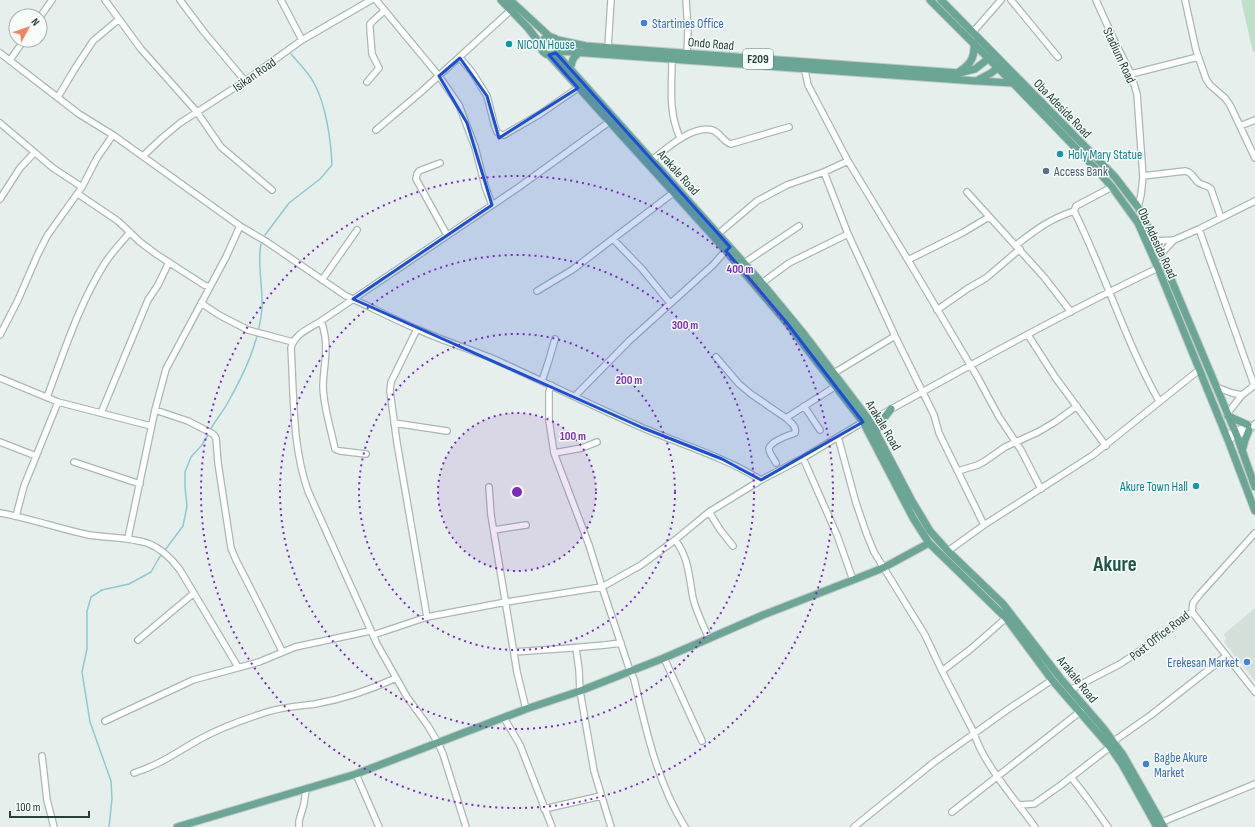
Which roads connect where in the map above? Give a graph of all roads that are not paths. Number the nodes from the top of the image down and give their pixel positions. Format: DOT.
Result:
graph roads {
  1 [pos="105,0"];
  2 [pos="180,0"];
  3 [pos="281,0"];
  4 [pos="371,0"];
  5 [pos="376,0"];
  6 [pos="501,0"];
  7 [pos="510,0"];
  8 [pos="611,0"];
  9 [pos="686,0"];
  10 [pos="930,0"];
  11 [pos="941,0"];
  12 [pos="1001,0"];
  13 [pos="1011,0"];
  14 [pos="1096,0"];
  15 [pos="1185,0"];
  16 [pos="511,10"];
  17 [pos="384,11"];
  18 [pos="118,20"];
  19 [pos="973,32"];
  20 [pos="549,36"];
  21 [pos="302,40"];
  22 [pos="558,40"];
  23 [pos="974,43"];
  24 [pos="541,45"];
  25 [pos="608,47"];
  26 [pos="18,48"];
  27 [pos="0,52"];
  28 [pos="579,52"];
  29 [pos="554,53"];
  30 [pos="687,56"];
  31 [pos="991,56"];
  32 [pos="1058,57"];
  33 [pos="1198,57"];
  34 [pos="460,58"];
  35 [pos="672,59"];
  36 [pos="10,60"];
  37 [pos="803,65"];
  38 [pos="1000,66"];
  39 [pos="570,69"];
  40 [pos="958,73"];
  41 [pos="1131,74"];
  42 [pos="439,76"];
  43 [pos="245,81"];
  44 [pos="976,81"];
  45 [pos="367,82"];
  46 [pos="1013,83"];
  47 [pos="578,88"];
  48 [pos="58,97"];
  49 [pos="197,112"];
  50 [pos="1255,120"];
  51 [pos="609,122"];
  52 [pos="0,124"];
  53 [pos="1240,126"];
  54 [pos="790,127"];
  55 [pos="376,130"];
  56 [pos="113,135"];
  57 [pos="680,138"];
  58 [pos="1077,139"];
  59 [pos="1071,144"];
  60 [pos="34,153"];
  61 [pos="143,156"];
  62 [pos="1255,158"];
  63 [pos="652,160"];
  64 [pos="848,161"];
  65 [pos="440,163"];
  66 [pos="824,172"];
  67 [pos="1143,176"];
  68 [pos="82,187"];
  69 [pos="1112,187"];
  70 [pos="272,190"];
  71 [pos="673,192"];
  72 [pos="967,192"];
  73 [pos="78,194"];
  74 [pos="1,195"];
  75 [pos="1255,201"];
  76 [pos="492,205"];
  77 [pos="1138,207"];
  78 [pos="1074,211"];
  79 [pos="990,217"];
  80 [pos="1221,218"];
  81 [pos="240,226"];
  82 [pos="798,226"];
  83 [pos="1199,229"];
  84 [pos="357,230"];
  85 [pos="130,232"];
  86 [pos="718,234"];
  87 [pos="848,234"];
  88 [pos="447,235"];
  89 [pos="613,239"];
  90 [pos="1174,240"];
  91 [pos="1155,241"];
  92 [pos="1018,247"];
  93 [pos="728,249"];
  94 [pos="1161,254"];
  95 [pos="908,260"];
  96 [pos="169,262"];
  97 [pos="744,263"];
  98 [pos="1158,268"];
  99 [pos="322,280"];
  100 [pos="762,283"];
  101 [pos="210,287"];
  102 [pos="538,291"];
  103 [pos="1108,292"];
  104 [pos="354,299"];
  105 [pos="201,303"];
  106 [pos="670,303"];
  107 [pos="937,310"];
  108 [pos="1071,312"];
  109 [pos="321,321"];
  110 [pos="790,321"];
  111 [pos="416,329"];
  112 [pos="0,335"];
  113 [pos="1028,335"];
  114 [pos="895,336"];
  115 [pos="555,339"];
  116 [pos="293,342"];
  117 [pos="716,358"];
  118 [pos="970,366"];
  119 [pos="1199,370"];
  120 [pos="834,373"];
  121 [pos="0,378"];
  122 [pos="542,381"];
  123 [pos="551,384"];
  124 [pos="1255,385"];
  125 [pos="836,386"];
  126 [pos="1216,387"];
  127 [pos="922,392"];
  128 [pos="1242,395"];
  129 [pos="575,396"];
  130 [pos="47,398"];
  131 [pos="58,402"];
  132 [pos="1159,402"];
  133 [pos="804,406"];
  134 [pos="1077,406"];
  135 [pos="891,409"];
  136 [pos="154,410"];
  137 [pos="101,413"];
  138 [pos="1228,415"];
  139 [pos="786,418"];
  140 [pos="866,421"];
  141 [pos="394,423"];
  142 [pos="151,426"];
  143 [pos="1251,426"];
  144 [pos="820,430"];
  145 [pos="447,431"];
  146 [pos="876,432"];
  147 [pos="1236,434"];
  148 [pos="838,437"];
  149 [pos="1227,437"];
  150 [pos="0,442"];
  151 [pos="597,442"];
  152 [pos="1016,442"];
  153 [pos="1106,446"];
  154 [pos="1242,452"];
  155 [pos="554,453"];
  156 [pos="366,454"];
  157 [pos="36,456"];
  158 [pos="803,458"];
  159 [pos="74,462"];
  160 [pos="776,463"];
  161 [pos="958,471"];
  162 [pos="761,480"];
  163 [pos="140,484"];
  164 [pos="899,485"];
  165 [pos="489,487"];
  166 [pos="1255,487"];
  167 [pos="1041,489"];
  168 [pos="1255,511"];
  169 [pos="709,512"];
  170 [pos="0,513"];
  171 [pos="16,516"];
  172 [pos="526,525"];
  173 [pos="984,525"];
  174 [pos="494,530"];
  175 [pos="1255,533"];
  176 [pos="128,538"];
  177 [pos="675,540"];
  178 [pos="1247,542"];
  179 [pos="1255,542"];
  180 [pos="929,543"];
  181 [pos="733,546"];
  182 [pos="948,551"];
  183 [pos="883,568"];
  184 [pos="854,580"];
  185 [pos="981,581"];
  186 [pos="602,587"];
  187 [pos="975,587"];
  188 [pos="194,593"];
  189 [pos="506,602"];
  190 [pos="1192,612"];
  191 [pos="427,617"];
  192 [pos="1006,618"];
  193 [pos="372,633"];
  194 [pos="709,639"];
  195 [pos="138,640"];
  196 [pos="621,643"];
  197 [pos="576,648"];
  198 [pos="282,652"];
  199 [pos="514,652"];
  200 [pos="1226,656"];
  201 [pos="664,658"];
  202 [pos="238,667"];
  203 [pos="630,671"];
  204 [pos="942,671"];
  205 [pos="396,678"];
  206 [pos="1052,680"];
  207 [pos="1070,690"];
  208 [pos="580,691"];
  209 [pos="1255,692"];
  210 [pos="526,710"];
  211 [pos="1080,712"];
  212 [pos="504,718"];
  213 [pos="105,721"];
  214 [pos="974,733"];
  215 [pos="702,741"];
  216 [pos="438,743"];
  217 [pos="1112,744"];
  218 [pos="42,756"];
  219 [pos="134,773"];
  220 [pos="356,774"];
  221 [pos="998,777"];
  222 [pos="1071,777"];
  223 [pos="1255,784"];
  224 [pos="306,789"];
  225 [pos="601,796"];
  226 [pos="1034,804"];
  227 [pos="1019,805"];
  228 [pos="544,809"];
  229 [pos="952,812"];
  230 [pos="1028,817"];
  231 [pos="193,825"];
  232 [pos="1161,825"];
  233 [pos="54,827"];
  234 [pos="177,827"];
  235 [pos="299,827"];
  236 [pos="379,827"];
  237 [pos="466,827"];
  238 [pos="552,827"];
  239 [pos="611,827"];
  240 [pos="685,827"];
  241 [pos="854,827"];
  242 [pos="1035,827"];
  243 [pos="1108,827"];
  1 -- 18 [label="street"];
  2 -- 43 [label="street"];
  3 -- 21 [label="street"];
  4 -- 21 [label="street, Isikan Road"];
  5 -- 17 [label="street"];
  6 -- 16 [label="main road"];
  7 -- 20 [label="main road, F209"];
  8 -- 25 [label="street"];
  9 -- 30 [label="street"];
  10 -- 23 [label="main road, Oba Adesida Road"];
  11 -- 19 [label="main road"];
  12 -- 19 [label="street"];
  13 -- 32 [label="street"];
  14 -- 41 [label="street, Stadium Road"];
  15 -- 33 [label="street"];
  16 -- 24 [label="main road"];
  16 -- 34 [label="street"];
  17 -- 42 [label="street"];
  17 -- 45 [label="street"];
  18 -- 48 [label="street"];
  18 -- 49 [label="street"];
  19 -- 31 [label="main road"];
  20 -- 22 [label="main road, F209"];
  20 -- 24 [label="main road"];
  21 -- 43 [label="street, Isikan Road"];
  22 -- 25 [label="main road, Ondo Road / F209"];
  22 -- 29 [label="main road"];
  23 -- 31 [label="main road, Oba Adesida Road"];
  23 -- 40 [label="main road"];
  24 -- 29 [label="main road"];
  25 -- 30 [label="main road, Ondo Road / F209"];
  26 -- 36 [label="street"];
  27 -- 36 [label="street"];
  28 -- 29 [label="main road, Ondo Road / F209"];
  28 -- 35 [label="main road, Ondo Road / F209"];
  28 -- 39 [label="main road"];
  29 -- 39 [label="main road, Arakale Road"];
  29 -- 47 [label="main road, Arakale Road"];
  30 -- 35 [label="main road, Ondo Road / F209"];
  30 -- 37 [label="main road, Ondo Road / F209"];
  31 -- 38 [label="main road, Oba Adesida Road"];
  31 -- 40 [label="main road, F209"];
  33 -- 41 [label="street"];
  33 -- 53 [label="street"];
  34 -- 42 [label="street"];
  34 -- 47 [label="street"];
  35 -- 57 [label="street"];
  36 -- 48 [label="street"];
  37 -- 40 [label="main road, Ondo Road / F209"];
  37 -- 44 [label="main road, Ondo Road / F209"];
  37 -- 64 [label="street"];
  38 -- 44 [label="main road"];
  38 -- 46 [label="main road, Oba Adesida Road"];
  38 -- 58 [label="main road, Oba Adeside Road"];
  39 -- 63 [label="main road, Arakale Road"];
  41 -- 67 [label="street, Stadium Road"];
  42 -- 55 [label="street"];
  42 -- 76 [label="street"];
  43 -- 49 [label="street, Isikan Road"];
  44 -- 46 [label="main road"];
  46 -- 59 [label="main road, Oba Adesida Road"];
  47 -- 51 [label="main road, Arakale Road"];
  48 -- 56 [label="street"];
  49 -- 61 [label="street, Isikan Road"];
  49 -- 70 [label="street"];
  50 -- 53 [label="street"];
  51 -- 71 [label="main road, Arakale Road"];
  51 -- 76 [label="street"];
  52 -- 60 [label="street"];
  53 -- 62 [label="street"];
  54 -- 57 [label="street"];
  56 -- 61 [label="street"];
  56 -- 68 [label="street"];
  57 -- 63 [label="street"];
  58 -- 59 [label="main road"];
  58 -- 77 [label="main road, Oba Adeside Road"];
  59 -- 69 [label="main road, Oba Adesida Road"];
  60 -- 68 [label="street"];
  60 -- 74 [label="street"];
  61 -- 81 [label="street"];
  63 -- 86 [label="main road, Arakale Road"];
  64 -- 66 [label="street"];
  64 -- 95 [label="street"];
  65 -- 88 [label="street"];
  66 -- 86 [label="street"];
  66 -- 87 [label="street"];
  67 -- 77 [label="street, Stadium Road"];
  67 -- 80 [label="street"];
  68 -- 73 [label="street"];
  69 -- 78 [label="street"];
  69 -- 98 [label="main road, Oba Adesida Road"];
  71 -- 89 [label="street"];
  71 -- 93 [label="main road, Arakale Road"];
  72 -- 79 [label="street"];
  73 -- 85 [label="street"];
  73 -- 112 [label="street"];
  75 -- 80 [label="street"];
  76 -- 88 [label="street"];
  77 -- 91 [label="main road, Oba Adeside Road"];
  78 -- 92 [label="street"];
  78 -- 103 [label="street"];
  79 -- 92 [label="street"];
  79 -- 95 [label="street"];
  80 -- 83 [label="street"];
  81 -- 99 [label="street"];
  81 -- 101 [label="street"];
  82 -- 97 [label="street"];
  83 -- 90 [label="street"];
  83 -- 124 [label="street"];
  84 -- 99 [label="street"];
  85 -- 96 [label="street"];
  85 -- 130 [label="street"];
  86 -- 93 [label="main road, Arakale Road"];
  87 -- 100 [label="street"];
  87 -- 114 [label="street"];
  88 -- 104 [label="street"];
  89 -- 102 [label="street"];
  89 -- 106 [label="street"];
  90 -- 91 [label="street"];
  90 -- 94 [label="street"];
  91 -- 94 [label="main road, Oba Adeside Road"];
  92 -- 107 [label="street"];
  92 -- 108 [label="street"];
  93 -- 97 [label="main road, Arakale Road"];
  93 -- 106 [label="street"];
  93 -- 110 [label="main road, Arakale Road"];
  94 -- 126 [label="main road, Oba Adeside Road"];
  95 -- 107 [label="street"];
  96 -- 101 [label="street"];
  96 -- 137 [label="street"];
  97 -- 100 [label="main road, Arakale Road"];
  98 -- 103 [label="street"];
  98 -- 119 [label="main road, Oba Adesida Road"];
  99 -- 104 [label="street"];
  100 -- 110 [label="main road, Arakale Road"];
  101 -- 105 [label="street"];
  103 -- 108 [label="street"];
  103 -- 132 [label="street"];
  104 -- 109 [label="street"];
  104 -- 111 [label="street"];
  105 -- 116 [label="street"];
  105 -- 136 [label="street"];
  106 -- 129 [label="street"];
  107 -- 118 [label="street"];
  108 -- 113 [label="street"];
  109 -- 116 [label="street"];
  109 -- 156 [label="street"];
  110 -- 120 [label="main road, Arakale Road"];
  110 -- 125 [label="main road, Arakale Road"];
  111 -- 122 [label="street"];
  111 -- 141 [label="street"];
  113 -- 118 [label="street"];
  113 -- 134 [label="street"];
  114 -- 120 [label="street"];
  114 -- 127 [label="street"];
  115 -- 122 [label="street"];
  116 -- 193 [label="street"];
  117 -- 139 [label="street"];
  118 -- 127 [label="street"];
  118 -- 152 [label="street"];
  119 -- 132 [label="street"];
  119 -- 149 [label="main road, Oba Adesida Road"];
  120 -- 140 [label="main road, Arakale Road"];
  121 -- 130 [label="street"];
  122 -- 123 [label="street"];
  123 -- 129 [label="street"];
  123 -- 155 [label="street"];
  124 -- 128 [label="street"];
  125 -- 133 [label="street"];
  125 -- 140 [label="main road, Arakale Road"];
  126 -- 128 [label="street"];
  126 -- 138 [label="main road, Oba Adeside Road"];
  127 -- 135 [label="street"];
  127 -- 161 [label="street"];
  128 -- 138 [label="street"];
  129 -- 162 [label="street"];
  130 -- 131 [label="street"];
  131 -- 137 [label="street"];
  131 -- 157 [label="street"];
  132 -- 153 [label="street"];
  133 -- 139 [label="street"];
  133 -- 144 [label="street"];
  134 -- 152 [label="street"];
  134 -- 153 [label="street"];
  135 -- 140 [label="street"];
  135 -- 146 [label="main road"];
  136 -- 142 [label="street"];
  136 -- 198 [label="street"];
  137 -- 142 [label="street"];
  138 -- 143 [label="main road"];
  138 -- 147 [label="main road, Oba Adeside Road"];
  139 -- 160 [label="street"];
  140 -- 146 [label="main road, Arakale Road"];
  140 -- 148 [label="street"];
  140 -- 164 [label="main road, Arakale Road"];
  141 -- 145 [label="street"];
  141 -- 191 [label="street"];
  142 -- 163 [label="street"];
  143 -- 147 [label="street"];
  143 -- 154 [label="main road"];
  146 -- 164 [label="main road, Arakale Road"];
  147 -- 149 [label="street"];
  147 -- 154 [label="main road, Oba Adeside Road"];
  148 -- 158 [label="street"];
  148 -- 183 [label="street"];
  149 -- 168 [label="main road, Oba Adesida Road"];
  150 -- 157 [label="street"];
  151 -- 155 [label="street"];
  152 -- 161 [label="street"];
  152 -- 167 [label="street"];
  153 -- 167 [label="street"];
  154 -- 166 [label="main road, Oba Adeside Road"];
  155 -- 186 [label="street"];
  157 -- 171 [label="street"];
  158 -- 162 [label="street"];
  158 -- 184 [label="street"];
  159 -- 163 [label="street"];
  161 -- 173 [label="street"];
  162 -- 169 [label="street"];
  163 -- 176 [label="street"];
  164 -- 180 [label="main road, Arakale Road"];
  164 -- 182 [label="main road, Arakale Road"];
  165 -- 174 [label="street"];
  167 -- 173 [label="street"];
  169 -- 177 [label="street"];
  169 -- 181 [label="street"];
  170 -- 171 [label="street"];
  171 -- 176 [label="street"];
  172 -- 174 [label="street"];
  173 -- 182 [label="street"];
  174 -- 189 [label="street"];
  175 -- 178 [label="street, Post Office Road"];
  176 -- 188 [label="street"];
  177 -- 186 [label="street"];
  177 -- 194 [label="street"];
  178 -- 179 [label="street"];
  178 -- 190 [label="street, Post Office Road"];
  180 -- 183 [label="main road"];
  180 -- 187 [label="main road, Arakale Road"];
  182 -- 185 [label="main road, Arakale Road"];
  183 -- 184 [label="main road"];
  183 -- 204 [label="street"];
  184 -- 194 [label="main road"];
  185 -- 187 [label="main road"];
  185 -- 207 [label="main road, Arakale Road"];
  186 -- 189 [label="street"];
  186 -- 196 [label="street"];
  187 -- 192 [label="main road, Arakale Road"];
  188 -- 195 [label="street"];
  188 -- 202 [label="street"];
  189 -- 191 [label="street"];
  189 -- 199 [label="street"];
  190 -- 200 [label="street"];
  190 -- 207 [label="street, Post Office Road"];
  191 -- 193 [label="street"];
  192 -- 204 [label="street"];
  192 -- 206 [label="main road, Arakale Road"];
  193 -- 198 [label="street"];
  193 -- 205 [label="street"];
  194 -- 201 [label="main road"];
  196 -- 197 [label="street"];
  196 -- 203 [label="street"];
  197 -- 199 [label="street"];
  197 -- 208 [label="street"];
  198 -- 202 [label="street"];
  199 -- 210 [label="street"];
  200 -- 209 [label="street"];
  200 -- 217 [label="street"];
  201 -- 203 [label="main road"];
  201 -- 215 [label="street"];
  202 -- 213 [label="street"];
  203 -- 208 [label="main road"];
  203 -- 240 [label="street"];
  204 -- 214 [label="street"];
  205 -- 216 [label="street"];
  205 -- 219 [label="street"];
  206 -- 211 [label="main road, Arakale Road"];
  206 -- 214 [label="street"];
  207 -- 217 [label="main road, Arakale Road"];
  208 -- 210 [label="main road"];
  208 -- 225 [label="street"];
  210 -- 212 [label="main road"];
  211 -- 217 [label="main road, Arakale Road"];
  211 -- 221 [label="street"];
  212 -- 216 [label="main road"];
  212 -- 228 [label="street"];
  214 -- 221 [label="street"];
  214 -- 241 [label="street"];
  216 -- 220 [label="main road"];
  216 -- 237 [label="street"];
  217 -- 222 [label="street"];
  217 -- 232 [label="main road, Arakale Road"];
  218 -- 233 [label="street"];
  220 -- 224 [label="main road"];
  220 -- 236 [label="street"];
  221 -- 227 [label="street"];
  221 -- 229 [label="street"];
  222 -- 226 [label="street"];
  222 -- 243 [label="street"];
  223 -- 232 [label="street"];
  224 -- 231 [label="main road"];
  224 -- 235 [label="street"];
  225 -- 228 [label="street"];
  225 -- 239 [label="street"];
  226 -- 227 [label="street"];
  226 -- 230 [label="street"];
  227 -- 230 [label="street"];
  228 -- 238 [label="street"];
  230 -- 242 [label="street"];
  231 -- 234 [label="main road"];
}
